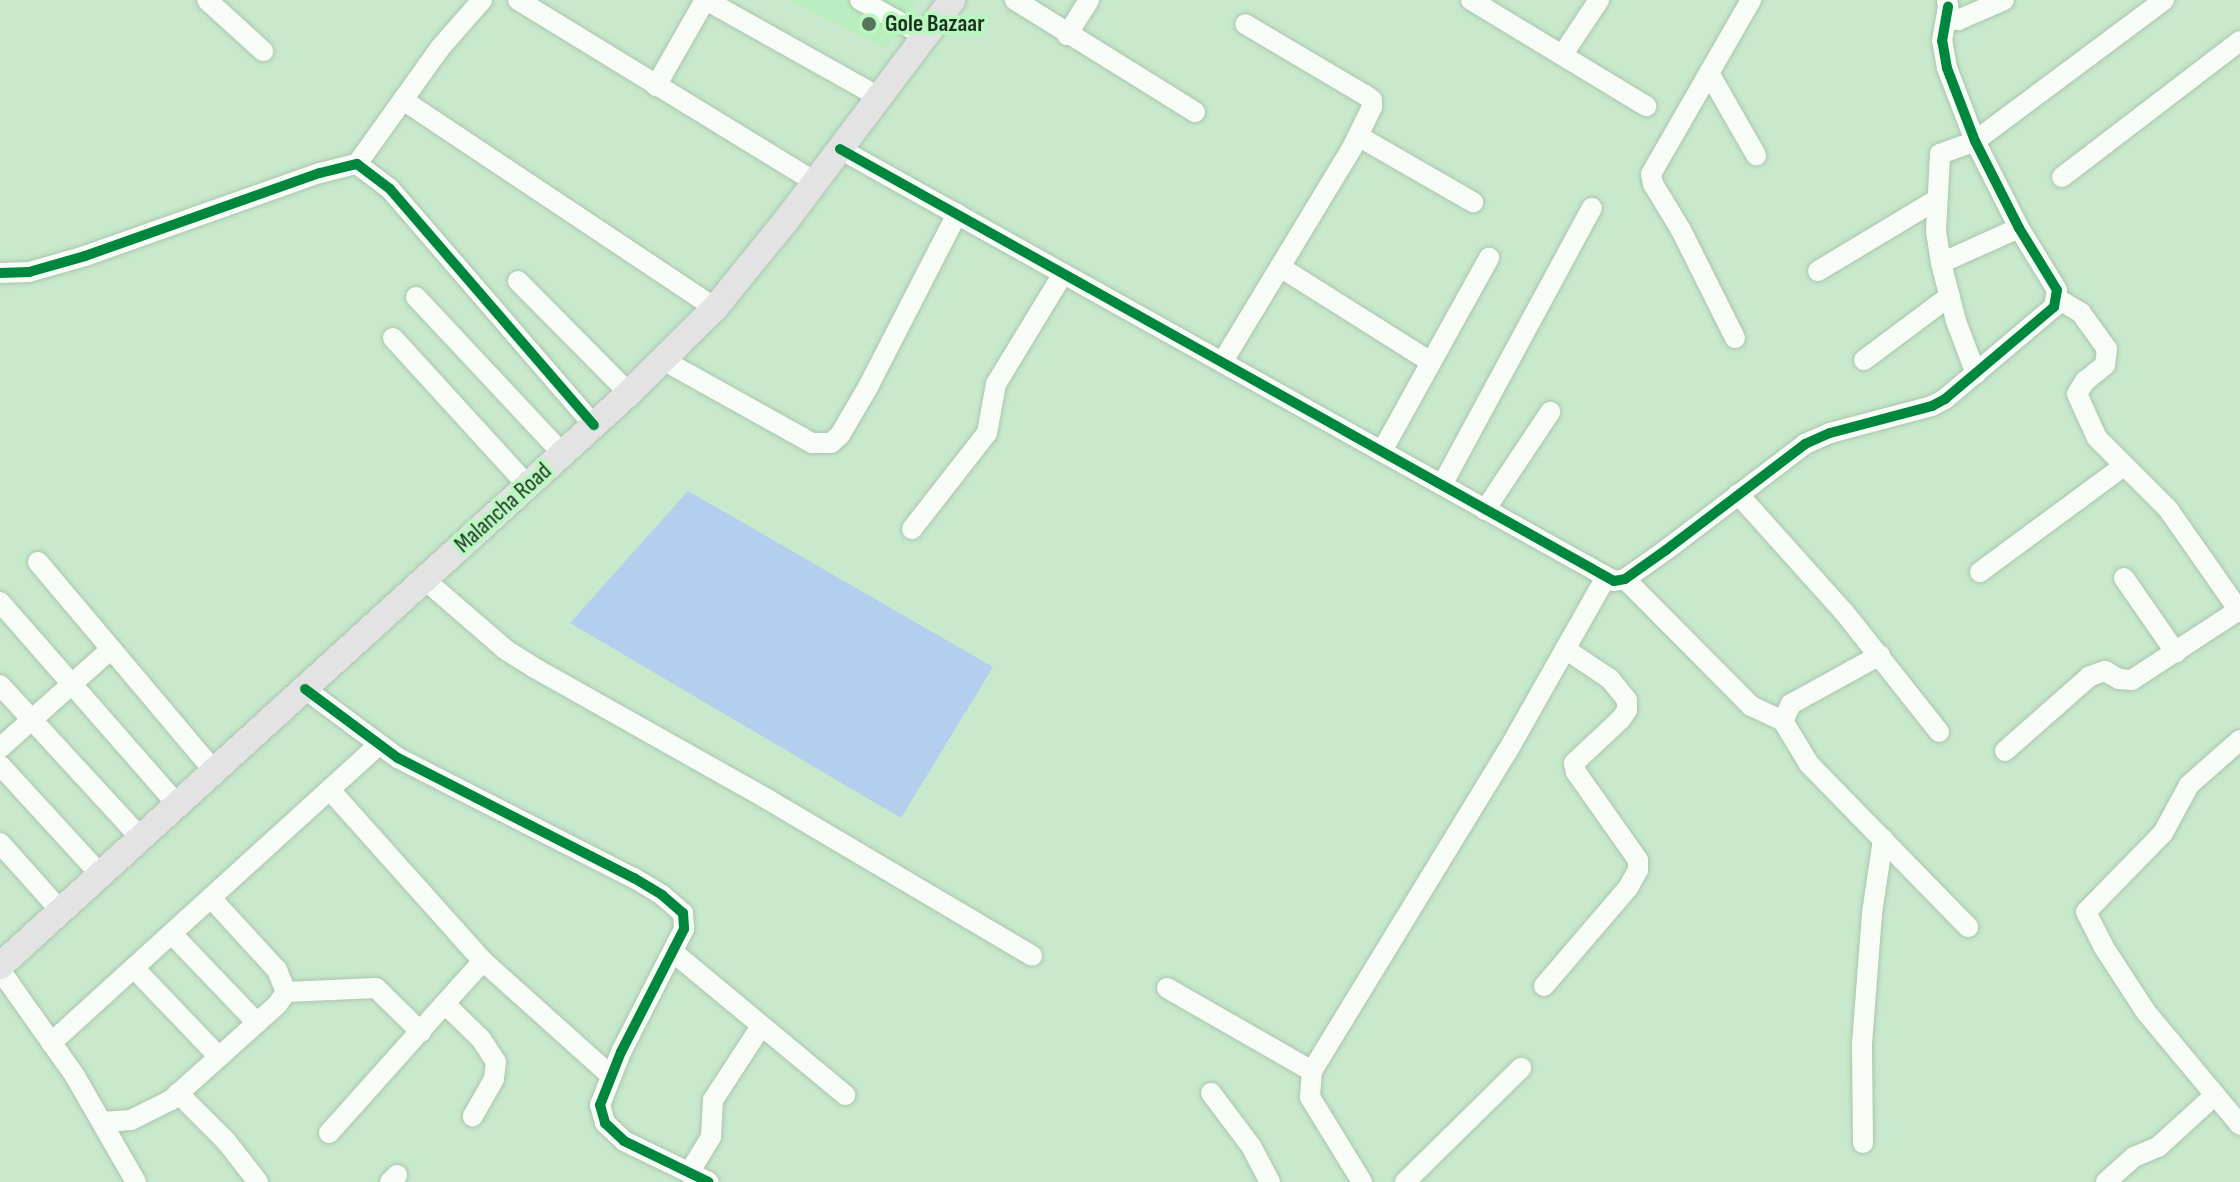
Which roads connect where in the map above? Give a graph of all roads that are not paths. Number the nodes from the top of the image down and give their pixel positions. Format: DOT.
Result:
graph roads {
  1 [pos="207,0"];
  2 [pos="482,0"];
  3 [pos="518,0"];
  4 [pos="706,0"];
  5 [pos="860,0"];
  6 [pos="952,0"];
  7 [pos="1015,0"];
  8 [pos="1089,0"];
  9 [pos="1471,0"];
  10 [pos="1599,0"];
  11 [pos="1751,0"];
  12 [pos="2004,0"];
  13 [pos="2164,0"];
  14 [pos="1947,3"];
  15 [pos="1245,24"];
  16 [pos="1067,35"];
  17 [pos="925,36"];
  18 [pos="2240,41"];
  19 [pos="263,51"];
  20 [pos="1563,54"];
  21 [pos="1709,73"];
  22 [pos="656,86"];
  23 [pos="879,97"];
  24 [pos="403,100"];
  25 [pos="1646,106"];
  26 [pos="1195,112"];
  27 [pos="1358,136"];
  28 [pos="1975,141"];
  29 [pos="840,149"];
  30 [pos="1756,155"];
  31 [pos="357,164"];
  32 [pos="2062,177"];
  33 [pos="815,182"];
  34 [pos="1936,200"];
  35 [pos="1473,202"];
  36 [pos="1592,208"];
  37 [pos="957,214"];
  38 [pos="2019,228"];
  39 [pos="1489,258"];
  40 [pos="1941,263"];
  41 [pos="1280,267"];
  42 [pos="1818,271"];
  43 [pos="0,273"];
  44 [pos="1063,274"];
  45 [pos="518,281"];
  46 [pos="1950,296"];
  47 [pos="416,297"];
  48 [pos="2058,299"];
  49 [pos="715,308"];
  50 [pos="393,338"];
  51 [pos="1735,338"];
  52 [pos="663,360"];
  53 [pos="1864,360"];
  54 [pos="1223,361"];
  55 [pos="1431,362"];
  56 [pos="1976,374"];
  57 [pos="629,393"];
  58 [pos="1550,412"];
  59 [pos="594,425"];
  60 [pos="1382,451"];
  61 [pos="563,454"];
  62 [pos="2124,466"];
  63 [pos="1442,485"];
  64 [pos="528,486"];
  65 [pos="1738,494"];
  66 [pos="1485,510"];
  67 [pos="912,529"];
  68 [pos="38,562"];
  69 [pos="1980,572"];
  70 [pos="2124,578"];
  71 [pos="1615,579"];
  72 [pos="425,580"];
  73 [pos="0,602"];
  74 [pos="2239,611"];
  75 [pos="111,649"];
  76 [pos="1565,649"];
  77 [pos="2176,653"];
  78 [pos="1880,655"];
  79 [pos="0,685"];
  80 [pos="73,686"];
  81 [pos="305,689"];
  82 [pos="1783,721"];
  83 [pos="34,722"];
  84 [pos="1939,732"];
  85 [pos="2240,740"];
  86 [pos="379,745"];
  87 [pos="0,748"];
  88 [pos="2005,751"];
  89 [pos="0,765"];
  90 [pos="213,770"];
  91 [pos="330,790"];
  92 [pos="176,803"];
  93 [pos="140,837"];
  94 [pos="1883,839"];
  95 [pos="0,843"];
  96 [pos="99,873"];
  97 [pos="211,898"];
  98 [pos="60,910"];
  99 [pos="1968,927"];
  100 [pos="172,934"];
  101 [pos="673,952"];
  102 [pos="1032,956"];
  103 [pos="483,961"];
  104 [pos="0,968"];
  105 [pos="134,968"];
  106 [pos="1544,986"];
  107 [pos="1167,988"];
  108 [pos="286,992"];
  109 [pos="445,1004"];
  110 [pos="257,1023"];
  111 [pos="760,1028"];
  112 [pos="421,1032"];
  113 [pos="51,1043"];
  114 [pos="219,1057"];
  115 [pos="1521,1068"];
  116 [pos="1312,1071"];
  117 [pos="610,1075"];
  118 [pos="178,1093"];
  119 [pos="1211,1093"];
  120 [pos="845,1095"];
  121 [pos="2215,1095"];
  122 [pos="473,1116"];
  123 [pos="102,1122"];
  124 [pos="2240,1125"];
  125 [pos="329,1133"];
  126 [pos="1863,1143"];
  127 [pos="689,1173"];
  128 [pos="127,1178"];
  129 [pos="1410,1180"];
  130 [pos="258,1182"];
  131 [pos="709,1182"];
  132 [pos="1270,1182"];
  133 [pos="1362,1182"];
  134 [pos="2106,1182"];
  1 -- 19 [label="street"];
  2 -- 24 [label="street"];
  3 -- 22 [label="street"];
  4 -- 22 [label="street"];
  4 -- 23 [label="street"];
  5 -- 17 [label="street"];
  6 -- 17 [label="main road, Malancha Road"];
  7 -- 16 [label="street"];
  8 -- 16 [label="street"];
  9 -- 20 [label="street"];
  10 -- 20 [label="street"];
  11 -- 21 [label="street"];
  12 -- 14 [label="street"];
  13 -- 28 [label="street"];
  14 -- 28 [label="street"];
  15 -- 27 [label="street"];
  16 -- 26 [label="street"];
  17 -- 23 [label="main road, Malancha Road"];
  18 -- 32 [label="street"];
  20 -- 25 [label="street"];
  21 -- 30 [label="street"];
  21 -- 51 [label="street"];
  22 -- 33 [label="street"];
  23 -- 29 [label="main road, Malancha Road"];
  24 -- 31 [label="street"];
  24 -- 49 [label="street"];
  27 -- 35 [label="street"];
  27 -- 41 [label="street"];
  28 -- 34 [label="street"];
  28 -- 38 [label="street"];
  29 -- 33 [label="main road, Malancha Road"];
  29 -- 37 [label="street"];
  31 -- 43 [label="street"];
  31 -- 59 [label="street"];
  33 -- 49 [label="main road, Malancha Road"];
  34 -- 40 [label="street"];
  34 -- 42 [label="street"];
  36 -- 63 [label="street"];
  37 -- 44 [label="street"];
  37 -- 52 [label="street"];
  38 -- 40 [label="street"];
  38 -- 48 [label="street"];
  39 -- 55 [label="street"];
  40 -- 46 [label="street"];
  41 -- 54 [label="street"];
  41 -- 55 [label="street"];
  44 -- 54 [label="street"];
  44 -- 67 [label="street"];
  45 -- 57 [label="street"];
  46 -- 53 [label="street"];
  46 -- 56 [label="street"];
  47 -- 61 [label="street"];
  48 -- 56 [label="street"];
  48 -- 62 [label="street"];
  49 -- 52 [label="main road, Malancha Road"];
  50 -- 64 [label="street"];
  52 -- 57 [label="main road, Malancha Road"];
  54 -- 60 [label="street"];
  55 -- 60 [label="street"];
  56 -- 65 [label="street"];
  57 -- 59 [label="main road, Malancha Road"];
  58 -- 66 [label="street"];
  59 -- 61 [label="main road, Malancha Road"];
  60 -- 63 [label="street"];
  61 -- 64 [label="main road, Malancha Road"];
  62 -- 69 [label="street"];
  62 -- 74 [label="street"];
  63 -- 66 [label="street"];
  64 -- 72 [label="main road, Malancha Road"];
  65 -- 71 [label="street"];
  65 -- 78 [label="street"];
  66 -- 71 [label="street"];
  68 -- 75 [label="street"];
  70 -- 77 [label="street"];
  71 -- 76 [label="street"];
  71 -- 82 [label="street"];
  72 -- 81 [label="main road, Malancha Road"];
  72 -- 102 [label="street"];
  73 -- 80 [label="street"];
  74 -- 77 [label="street"];
  75 -- 80 [label="street"];
  75 -- 90 [label="street"];
  76 -- 106 [label="street"];
  76 -- 116 [label="street"];
  77 -- 88 [label="street"];
  78 -- 82 [label="street"];
  78 -- 84 [label="street"];
  79 -- 83 [label="street"];
  80 -- 83 [label="street"];
  80 -- 92 [label="street"];
  81 -- 86 [label="street"];
  81 -- 90 [label="main road, Malancha Road"];
  82 -- 94 [label="street"];
  83 -- 87 [label="street"];
  83 -- 93 [label="street"];
  85 -- 121 [label="street"];
  86 -- 91 [label="street"];
  86 -- 101 [label="street"];
  89 -- 96 [label="street"];
  90 -- 92 [label="main road, Malancha Road"];
  91 -- 97 [label="street"];
  91 -- 103 [label="street"];
  92 -- 93 [label="main road, Malancha Road"];
  93 -- 96 [label="main road, Malancha Road"];
  94 -- 99 [label="street"];
  94 -- 126 [label="street"];
  95 -- 98 [label="street"];
  96 -- 98 [label="main road, Malancha Road"];
  97 -- 100 [label="street"];
  97 -- 108 [label="street"];
  98 -- 104 [label="main road, Malancha Road"];
  100 -- 105 [label="street"];
  100 -- 110 [label="street"];
  101 -- 111 [label="street"];
  101 -- 117 [label="street"];
  103 -- 109 [label="street"];
  103 -- 117 [label="street"];
  104 -- 113 [label="street"];
  105 -- 113 [label="street"];
  105 -- 114 [label="street"];
  107 -- 116 [label="street"];
  108 -- 110 [label="street"];
  108 -- 112 [label="street"];
  109 -- 112 [label="street"];
  109 -- 122 [label="street"];
  110 -- 114 [label="street"];
  111 -- 120 [label="street"];
  111 -- 127 [label="street"];
  112 -- 125 [label="street"];
  113 -- 123 [label="street"];
  114 -- 118 [label="street"];
  115 -- 129 [label="street"];
  116 -- 133 [label="street"];
  117 -- 127 [label="street"];
  118 -- 123 [label="street"];
  118 -- 130 [label="street"];
  119 -- 132 [label="street"];
  121 -- 124 [label="street"];
  121 -- 134 [label="street"];
  123 -- 128 [label="street"];
  127 -- 131 [label="street"];
}
